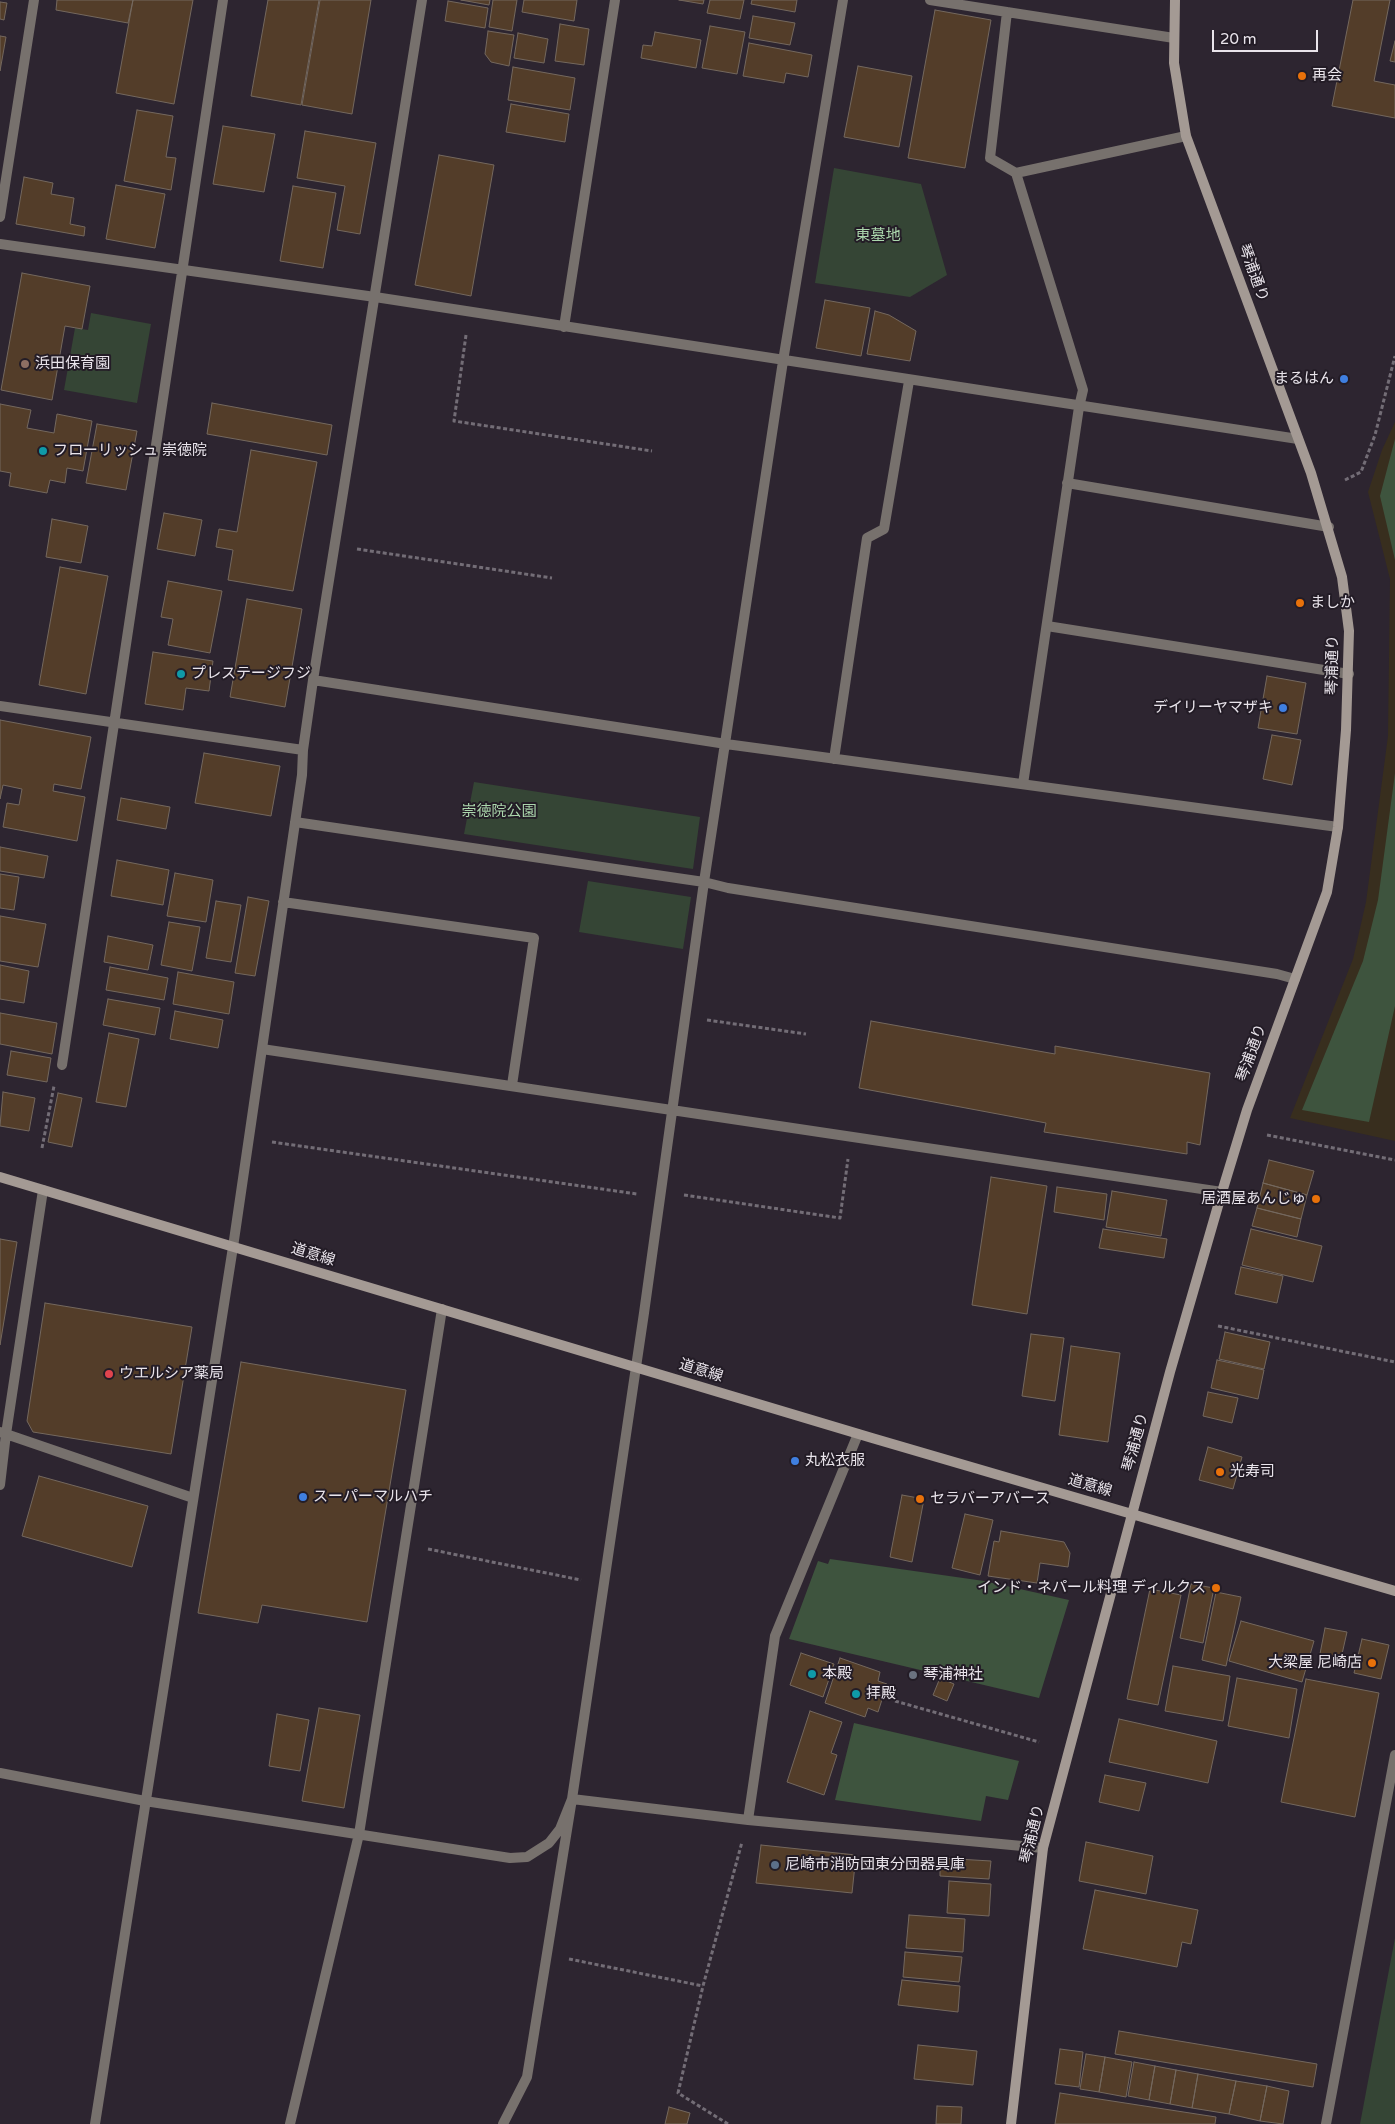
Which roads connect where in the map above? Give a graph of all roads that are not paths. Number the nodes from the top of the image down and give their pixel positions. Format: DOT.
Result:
graph roads {
  1 [pos="34,0"];
  2 [pos="223,0"];
  3 [pos="422,0"];
  4 [pos="615,0"];
  5 [pos="843,0"];
  6 [pos="930,0"];
  7 [pos="1175,0"];
  8 [pos="1007,12"];
  9 [pos="1174,38"];
  10 [pos="1186,136"];
  11 [pos="1016,173"];
  12 [pos="0,217"];
  13 [pos="0,244"];
  14 [pos="181,271"];
  15 [pos="375,297"];
  16 [pos="564,327"];
  17 [pos="783,361"];
  18 [pos="909,381"];
  19 [pos="1078,407"];
  20 [pos="1298,439"];
  21 [pos="1067,483"];
  22 [pos="1329,527"];
  23 [pos="1047,626"];
  24 [pos="1349,674"];
  25 [pos="313,680"];
  26 [pos="0,706"];
  27 [pos="114,724"];
  28 [pos="726,744"];
  29 [pos="302,750"];
  30 [pos="834,759"];
  31 [pos="1023,784"];
  32 [pos="294,822"];
  33 [pos="1338,827"];
  34 [pos="704,882"];
  35 [pos="283,902"];
  36 [pos="1295,979"];
  37 [pos="262,1049"];
  38 [pos="62,1065"];
  39 [pos="512,1084"];
  40 [pos="672,1109"];
  41 [pos="0,1177"];
  42 [pos="43,1190"];
  43 [pos="1222,1192"];
  44 [pos="233,1247"];
  45 [pos="442,1309"];
  46 [pos="635,1367"];
  47 [pos="3,1433"];
  48 [pos="858,1434"];
  49 [pos="0,1485"];
  50 [pos="193,1498"];
  51 [pos="1132,1514"];
  52 [pos="1395,1591"];
  53 [pos="1395,1755"];
  54 [pos="0,1773"];
  55 [pos="572,1798"];
  56 [pos="145,1801"];
  57 [pos="748,1820"];
  58 [pos="359,1834"];
  59 [pos="1043,1848"];
  60 [pos="95,2124"];
  61 [pos="290,2124"];
  62 [pos="503,2124"];
  63 [pos="1012,2124"];
  64 [pos="1326,2124"];
  1 -- 12 [label="street"];
  2 -- 14 [label="street"];
  3 -- 15 [label="street"];
  4 -- 16 [label="street"];
  5 -- 17 [label="street"];
  6 -- 8 [label="street"];
  7 -- 9 [label="street, 琴浦通り"];
  8 -- 9 [label="street"];
  8 -- 11 [label="street"];
  9 -- 10 [label="street, 琴浦通り"];
  10 -- 11 [label="street"];
  10 -- 20 [label="street, 琴浦通り"];
  11 -- 19 [label="street"];
  13 -- 14 [label="street"];
  14 -- 15 [label="street"];
  14 -- 27 [label="street"];
  15 -- 16 [label="street"];
  15 -- 25 [label="street"];
  16 -- 17 [label="street"];
  17 -- 18 [label="street"];
  17 -- 28 [label="street"];
  18 -- 19 [label="street"];
  18 -- 30 [label="street"];
  19 -- 20 [label="street"];
  19 -- 21 [label="street"];
  20 -- 22 [label="street, 琴浦通り"];
  21 -- 22 [label="street"];
  21 -- 23 [label="street"];
  22 -- 24 [label="street, 琴浦通り"];
  23 -- 24 [label="street"];
  23 -- 31 [label="street"];
  24 -- 33 [label="street, 琴浦通り"];
  25 -- 28 [label="street"];
  25 -- 29 [label="street"];
  26 -- 27 [label="street"];
  27 -- 29 [label="street"];
  27 -- 38 [label="street"];
  28 -- 30 [label="street"];
  28 -- 34 [label="street"];
  29 -- 32 [label="street"];
  30 -- 31 [label="street"];
  31 -- 33 [label="street"];
  32 -- 34 [label="street"];
  32 -- 35 [label="street"];
  33 -- 36 [label="street, 琴浦通り"];
  34 -- 36 [label="street"];
  34 -- 40 [label="street"];
  35 -- 37 [label="street"];
  35 -- 39 [label="street"];
  36 -- 43 [label="street, 琴浦通り"];
  37 -- 39 [label="street"];
  37 -- 44 [label="street"];
  39 -- 40 [label="street"];
  40 -- 43 [label="street"];
  40 -- 46 [label="street"];
  41 -- 42 [label="street, 道意線"];
  42 -- 44 [label="street, 道意線"];
  42 -- 47 [label="street"];
  43 -- 51 [label="street, 琴浦通り"];
  44 -- 45 [label="street, 道意線"];
  44 -- 50 [label="street"];
  45 -- 46 [label="street, 道意線"];
  45 -- 58 [label="street"];
  46 -- 48 [label="street, 道意線"];
  46 -- 55 [label="street"];
  47 -- 49 [label="street"];
  47 -- 50 [label="street"];
  48 -- 51 [label="street, 道意線"];
  48 -- 57 [label="street"];
  50 -- 56 [label="street"];
  51 -- 52 [label="street, 道意線"];
  51 -- 59 [label="street, 琴浦通り"];
  53 -- 64 [label="street"];
  54 -- 56 [label="street"];
  55 -- 57 [label="street"];
  55 -- 58 [label="street"];
  55 -- 62 [label="street"];
  56 -- 58 [label="street"];
  56 -- 60 [label="street"];
  57 -- 59 [label="street"];
  58 -- 61 [label="street"];
  59 -- 63 [label="street, 琴浦通り"];
}
